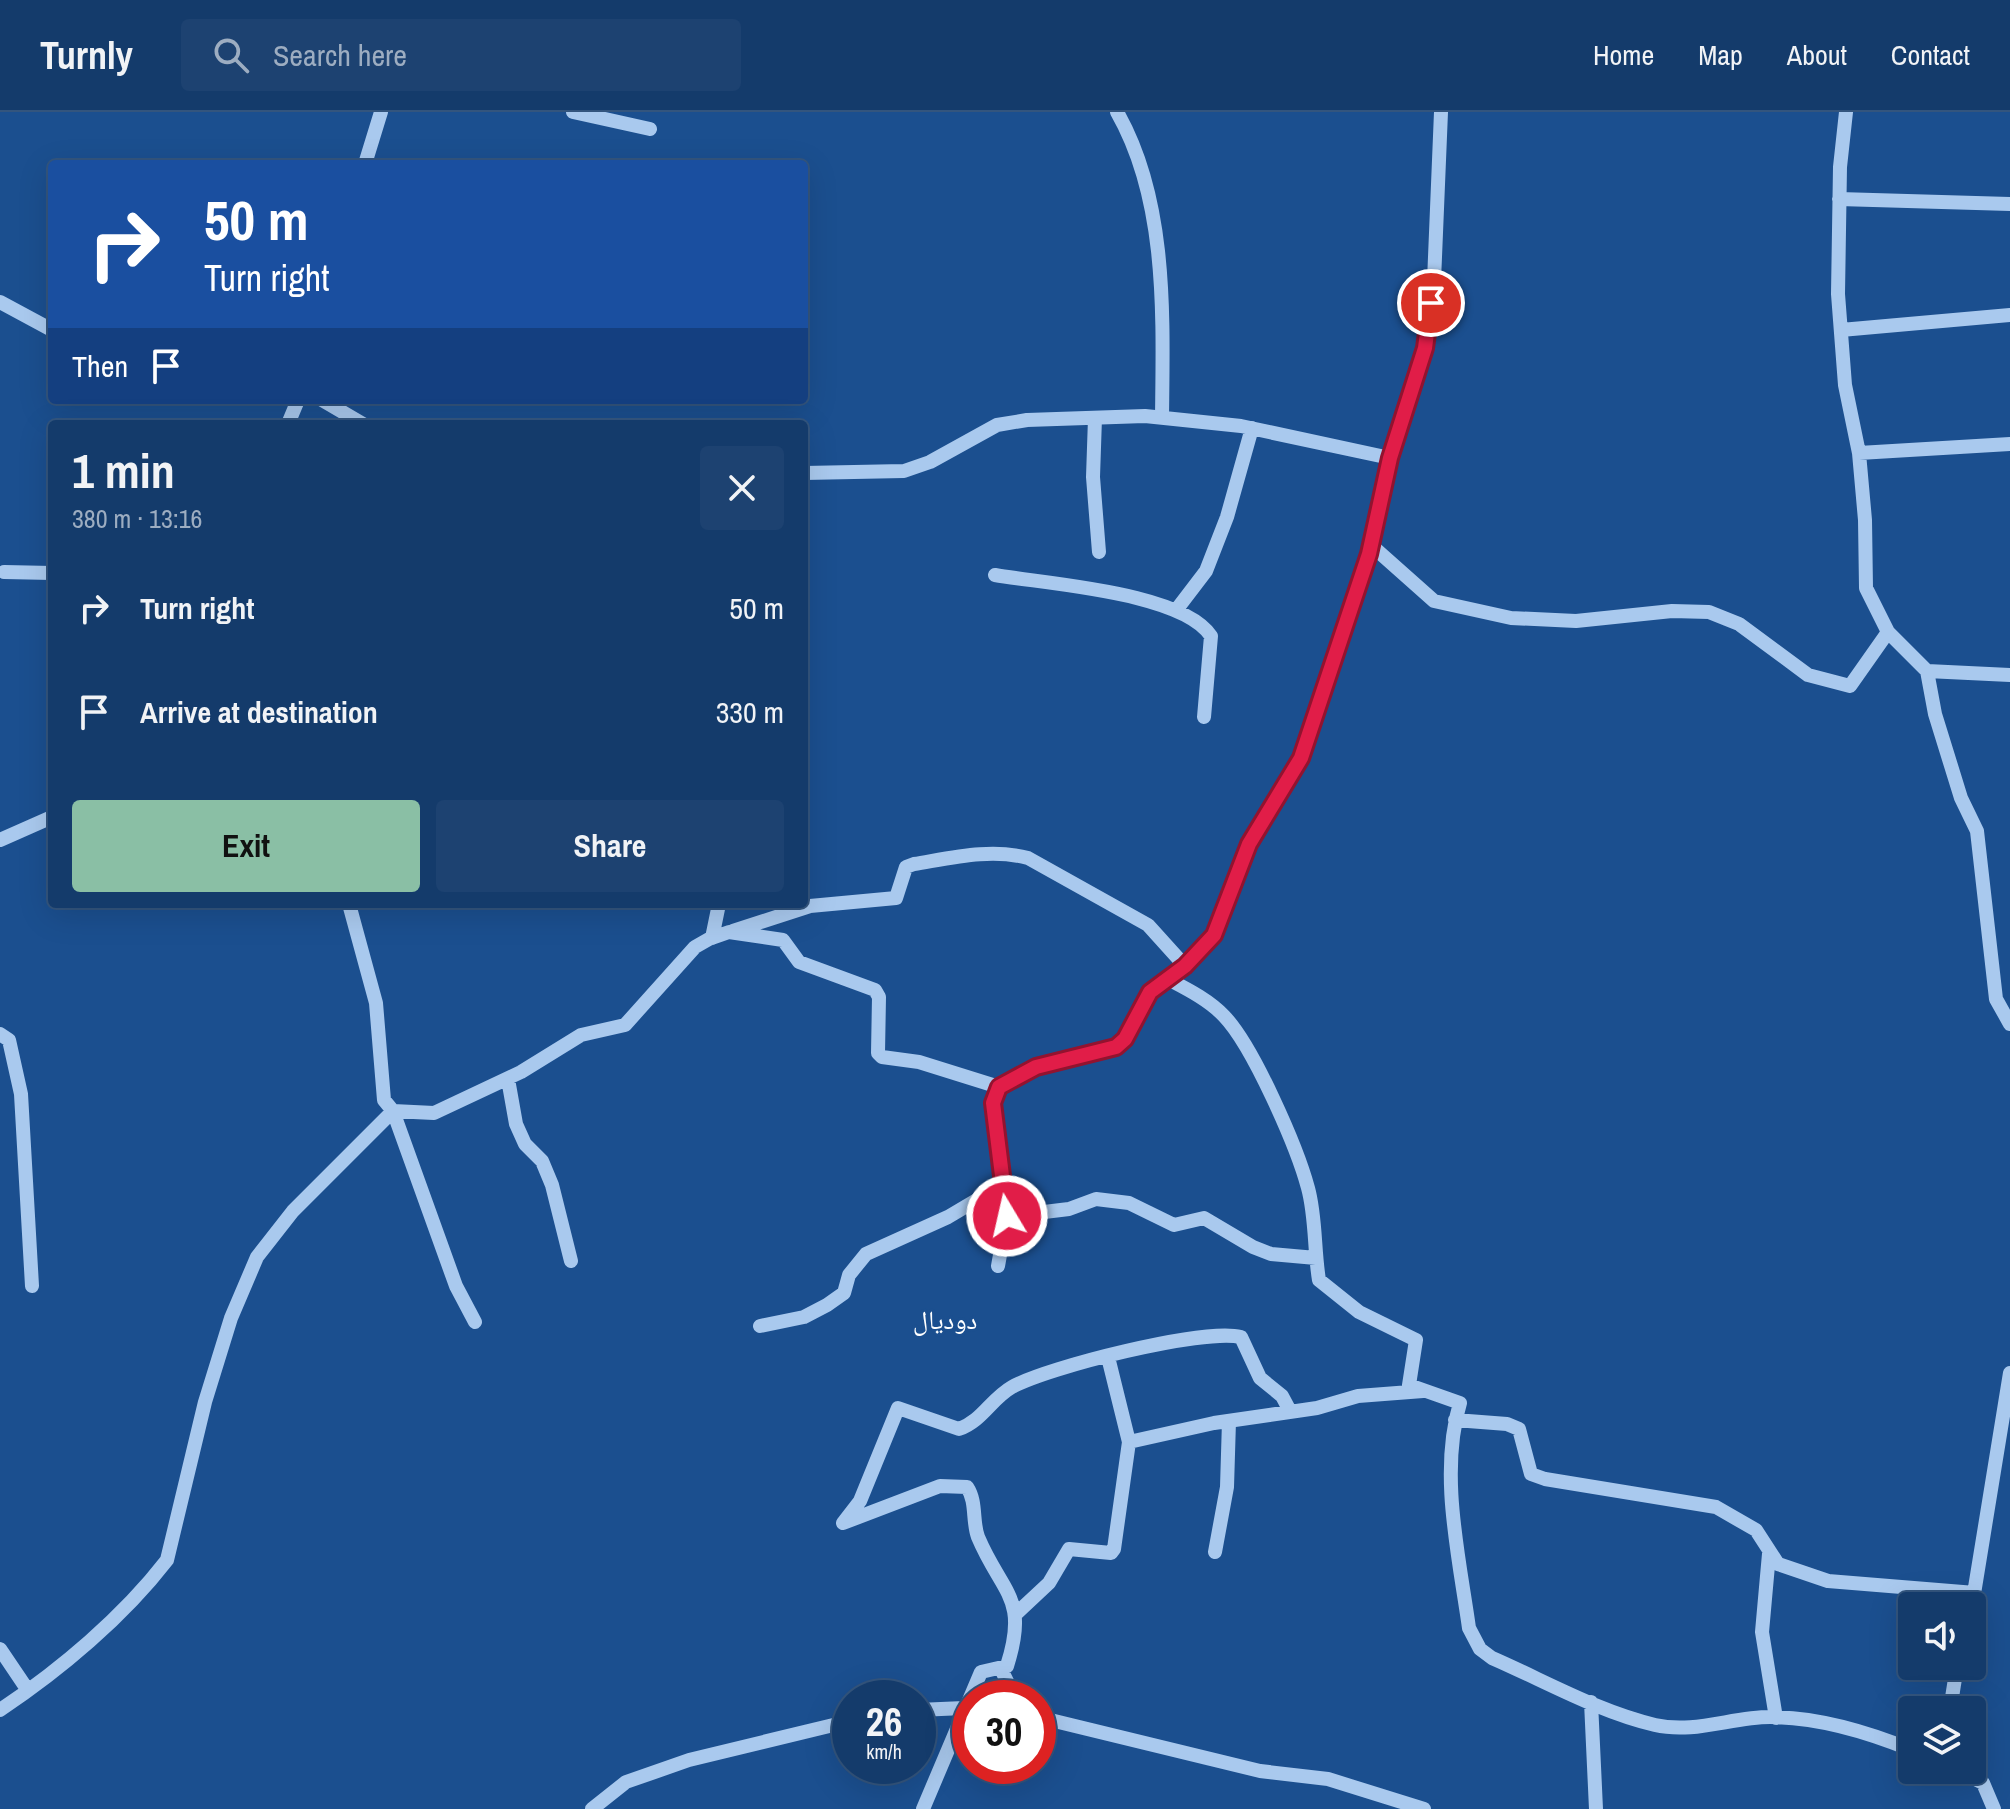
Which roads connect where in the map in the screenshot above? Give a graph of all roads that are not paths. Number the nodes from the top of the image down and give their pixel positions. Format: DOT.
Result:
graph roads {
  1 [pos="381,112"];
  2 [pos="573,112"];
  3 [pos="1117,112"];
  4 [pos="1441,112"];
  5 [pos="1846,112"];
  6 [pos="650,129"];
  7 [pos="366,160"];
  8 [pos="1839,199"];
  9 [pos="2010,204"];
  10 [pos="0,302"];
  11 [pos="2010,315"];
  12 [pos="48,328"];
  13 [pos="1841,330"];
  14 [pos="329,404"];
  15 [pos="1095,418"];
  16 [pos="1162,418"];
  17 [pos="356,420"];
  18 [pos="1252,428"];
  19 [pos="2010,444"];
  20 [pos="1859,453"];
  21 [pos="1390,458"];
  22 [pos="808,473"];
  23 [pos="1371,545"];
  24 [pos="1099,552"];
  25 [pos="4,572"];
  26 [pos="48,573"];
  27 [pos="995,575"];
  28 [pos="1177,609"];
  29 [pos="1888,632"];
  30 [pos="1927,671"];
  31 [pos="2010,675"];
  32 [pos="1204,717"];
  33 [pos="48,819"];
  34 [pos="0,840"];
  35 [pos="808,907"];
  36 [pos="350,908"];
  37 [pos="718,908"];
  38 [pos="804,908"];
  39 [pos="729,932"];
  40 [pos="712,938"];
  41 [pos="1185,966"];
  42 [pos="1168,979"];
  43 [pos="2010,1024"];
  44 [pos="0,1034"];
  45 [pos="508,1079"];
  46 [pos="999,1087"];
  47 [pos="393,1111"];
  48 [pos="1002,1185"];
  49 [pos="1005,1226"];
  50 [pos="1316,1258"];
  51 [pos="571,1261"];
  52 [pos="998,1266"];
  53 [pos="32,1286"];
  54 [pos="475,1322"];
  55 [pos="760,1326"];
  56 [pos="1108,1357"];
  57 [pos="2010,1373"];
  58 [pos="1423,1391"];
  59 [pos="1290,1411"];
  60 [pos="1455,1420"];
  61 [pos="1229,1421"];
  62 [pos="1129,1442"];
  63 [pos="1215,1552"];
  64 [pos="1769,1554"];
  65 [pos="1913,1592"];
  66 [pos="1975,1592"];
  67 [pos="1017,1613"];
  68 [pos="0,1649"];
  69 [pos="1001,1669"];
  70 [pos="977,1680"];
  71 [pos="1006,1680"];
  72 [pos="27,1689"];
  73 [pos="1591,1702"];
  74 [pos="0,1710"];
  75 [pos="1776,1718"];
  76 [pos="1056,1721"];
  77 [pos="832,1725"];
  78 [pos="952,1738"];
  79 [pos="1898,1744"];
  80 [pos="1983,1784"];
  81 [pos="592,1809"];
  82 [pos="923,1809"];
  83 [pos="1424,1809"];
  84 [pos="1596,1809"];
  85 [pos="1994,1809"];
  1 -- 7 [label="street"];
  2 -- 6 [label="street"];
  3 -- 16 [label="street"];
  4 -- 21 [label="street"];
  5 -- 8 [label="street"];
  8 -- 9 [label="street"];
  8 -- 13 [label="street"];
  10 -- 12 [label="street"];
  11 -- 13 [label="street"];
  13 -- 20 [label="street"];
  14 -- 17 [label="street"];
  15 -- 16 [label="street"];
  15 -- 22 [label="street"];
  15 -- 24 [label="street"];
  16 -- 18 [label="street"];
  18 -- 21 [label="street"];
  18 -- 28 [label="street"];
  19 -- 20 [label="street"];
  20 -- 29 [label="street"];
  21 -- 23 [label="street"];
  23 -- 29 [label="street"];
  23 -- 41 [label="street"];
  25 -- 26 [label="street"];
  27 -- 28 [label="street"];
  28 -- 32 [label="street"];
  29 -- 30 [label="street"];
  30 -- 31 [label="street"];
  30 -- 43 [label="street"];
  33 -- 34 [label="street"];
  35 -- 41 [label="street"];
  36 -- 47 [label="street"];
  37 -- 40 [label="street"];
  38 -- 39 [label="street"];
  39 -- 40 [label="street"];
  39 -- 46 [label="street"];
  40 -- 45 [label="street"];
  41 -- 42 [label="street"];
  42 -- 46 [label="street"];
  42 -- 50 [label="street"];
  44 -- 53 [label="street"];
  45 -- 47 [label="street"];
  45 -- 51 [label="street"];
  46 -- 48 [label="street"];
  47 -- 54 [label="street"];
  47 -- 72 [label="street"];
  48 -- 49 [label="street"];
  48 -- 55 [label="street"];
  49 -- 50 [label="street"];
  49 -- 52 [label="street"];
  50 -- 58 [label="street"];
  56 -- 59 [label="street"];
  56 -- 62 [label="street"];
  56 -- 67 [label="street"];
  57 -- 66 [label="street"];
  58 -- 59 [label="street"];
  58 -- 60 [label="street"];
  59 -- 61 [label="street"];
  60 -- 64 [label="street"];
  60 -- 73 [label="street"];
  61 -- 62 [label="street"];
  61 -- 63 [label="street"];
  62 -- 67 [label="street"];
  64 -- 65 [label="street"];
  64 -- 75 [label="street"];
  67 -- 69 [label="street"];
  68 -- 72 [label="street"];
  69 -- 70 [label="street"];
  69 -- 71 [label="street"];
  72 -- 74 [label="street"];
  73 -- 75 [label="street"];
  73 -- 84 [label="street"];
  75 -- 79 [label="street"];
  76 -- 83 [label="street"];
  77 -- 81 [label="street"];
  78 -- 82 [label="street"];
  80 -- 85 [label="street"];
}
